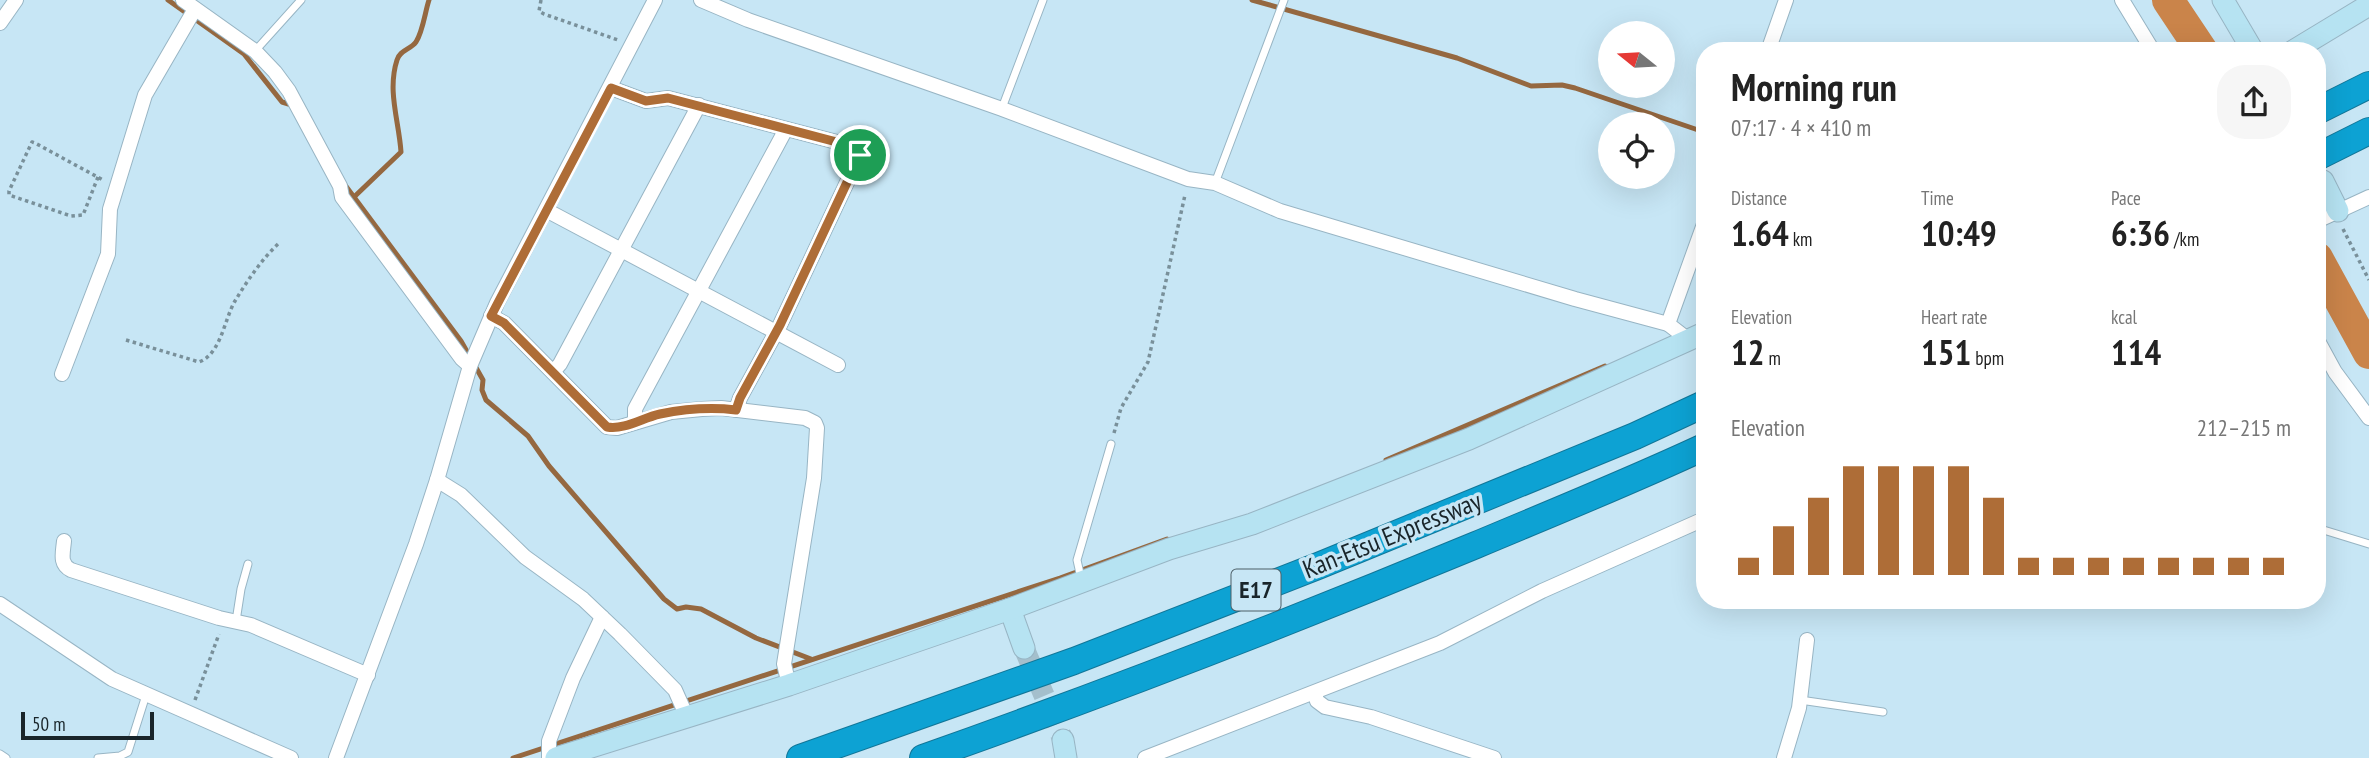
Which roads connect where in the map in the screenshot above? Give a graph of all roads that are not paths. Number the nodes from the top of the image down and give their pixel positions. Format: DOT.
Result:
graph roads {
  1 [pos="16,0"];
  2 [pos="301,0"];
  3 [pos="655,0"];
  4 [pos="701,0"];
  5 [pos="1043,0"];
  6 [pos="1284,0"];
  7 [pos="1786,0"];
  8 [pos="2122,0"];
  9 [pos="2223,0"];
  10 [pos="189,4"];
  11 [pos="2369,5"];
  12 [pos="0,23"];
  13 [pos="1771,42"];
  14 [pos="2148,42"];
  15 [pos="2248,42"];
  16 [pos="2308,42"];
  17 [pos="255,51"];
  18 [pos="2369,85"];
  19 [pos="611,88"];
  20 [pos="699,105"];
  21 [pos="2326,106"];
  22 [pos="1002,109"];
  23 [pos="786,129"];
  24 [pos="2369,131"];
  25 [pos="2326,164"];
  26 [pos="1215,183"];
  27 [pos="2369,197"];
  28 [pos="546,210"];
  29 [pos="2328,216"];
  30 [pos="1696,246"];
  31 [pos="622,249"];
  32 [pos="699,292"];
  33 [pos="491,316"];
  34 [pos="1668,324"];
  35 [pos="776,333"];
  36 [pos="1696,337"];
  37 [pos="1696,337"];
  38 [pos="2326,355"];
  39 [pos="838,365"];
  40 [pos="470,366"];
  41 [pos="553,372"];
  42 [pos="62,374"];
  43 [pos="1696,408"];
  44 [pos="736,410"];
  45 [pos="2369,418"];
  46 [pos="635,422"];
  47 [pos="1111,444"];
  48 [pos="1696,451"];
  49 [pos="438,480"];
  50 [pos="1696,523"];
  51 [pos="2326,531"];
  52 [pos="64,541"];
  53 [pos="2369,544"];
  54 [pos="248,564"];
  55 [pos="1082,580"];
  56 [pos="0,604"];
  57 [pos="1010,609"];
  58 [pos="602,617"];
  59 [pos="230,620"];
  60 [pos="1807,640"];
  61 [pos="1024,648"];
  62 [pos="368,675"];
  63 [pos="789,685"];
  64 [pos="1315,694"];
  65 [pos="146,695"];
  66 [pos="1800,700"];
  67 [pos="1883,712"];
  68 [pos="687,717"];
  69 [pos="1455,752"];
  70 [pos="0,754"];
  71 [pos="6,758"];
  72 [pos="98,758"];
  73 [pos="291,758"];
  74 [pos="336,758"];
  75 [pos="549,758"];
  76 [pos="556,758"];
  77 [pos="800,758"];
  78 [pos="923,758"];
  79 [pos="1145,758"];
  80 [pos="1494,758"];
  81 [pos="1784,758"];
  1 -- 12 [label="street"];
  2 -- 17 [label="lane"];
  3 -- 19 [label="street"];
  4 -- 22 [label="street"];
  5 -- 22 [label="lane"];
  6 -- 26 [label="lane"];
  7 -- 13 [label="street"];
  8 -- 14 [label="street"];
  9 -- 15 [label="street"];
  10 -- 17 [label="street"];
  10 -- 42 [label="street"];
  11 -- 16 [label="street"];
  17 -- 40 [label="street"];
  18 -- 21 [label="highway"];
  19 -- 20 [label="street"];
  19 -- 28 [label="street"];
  20 -- 23 [label="street"];
  20 -- 31 [label="street"];
  22 -- 26 [label="street"];
  23 -- 32 [label="street"];
  23 -- 35 [label="street"];
  24 -- 25 [label="highway"];
  26 -- 34 [label="street"];
  27 -- 29 [label="street"];
  28 -- 31 [label="street"];
  28 -- 33 [label="street"];
  30 -- 34 [label="street"];
  31 -- 32 [label="street"];
  31 -- 41 [label="street"];
  32 -- 35 [label="street"];
  32 -- 46 [label="street"];
  33 -- 40 [label="street"];
  33 -- 41 [label="street"];
  34 -- 36 [label="street"];
  35 -- 39 [label="street"];
  35 -- 44 [label="street"];
  37 -- 55 [label="street"];
  38 -- 45 [label="street"];
  40 -- 49 [label="street"];
  41 -- 46 [label="street"];
  43 -- 77 [label="highway, Kan-Etsu Expressway / E17"];
  44 -- 46 [label="street"];
  44 -- 63 [label="street"];
  47 -- 55 [label="lane"];
  48 -- 78 [label="highway, Kan-Etsu Expressway / E17"];
  49 -- 58 [label="street"];
  49 -- 62 [label="street"];
  50 -- 64 [label="street"];
  51 -- 53 [label="lane"];
  52 -- 59 [label="street"];
  54 -- 59 [label="lane"];
  55 -- 57 [label="street"];
  56 -- 65 [label="street"];
  57 -- 61 [label="street"];
  57 -- 63 [label="street"];
  58 -- 68 [label="street"];
  58 -- 75 [label="street"];
  59 -- 62 [label="street"];
  60 -- 66 [label="street"];
  62 -- 74 [label="street"];
  63 -- 68 [label="street"];
  64 -- 69 [label="street"];
  64 -- 79 [label="street"];
  65 -- 72 [label="lane"];
  65 -- 73 [label="street"];
  66 -- 67 [label="lane"];
  66 -- 81 [label="street"];
  68 -- 76 [label="street"];
  69 -- 80 [label="street"];
  70 -- 71 [label="lane"];
}
